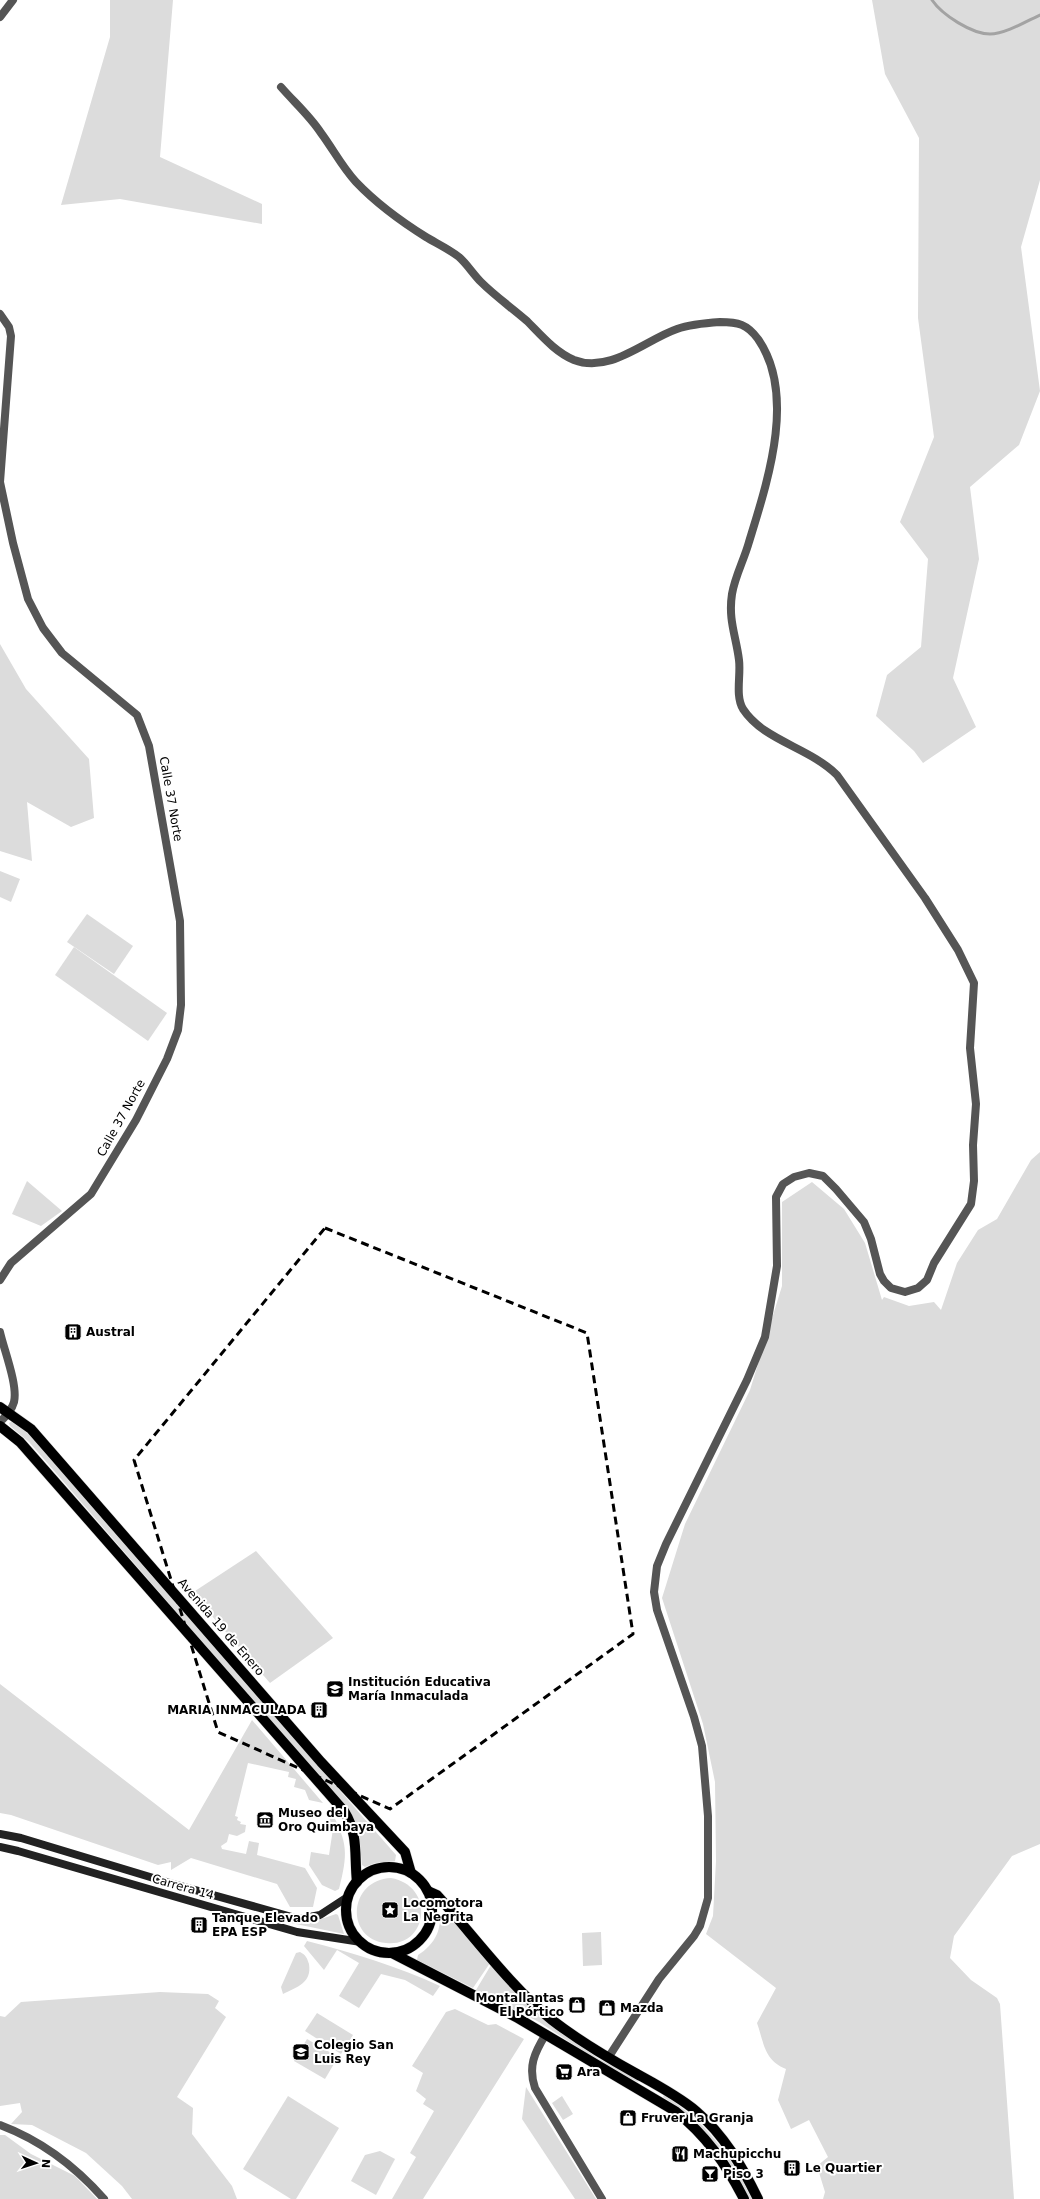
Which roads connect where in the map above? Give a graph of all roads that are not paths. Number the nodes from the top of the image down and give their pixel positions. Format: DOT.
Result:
graph roads {
  1 [pos="13,0"];
  2 [pos="0,17"];
  3 [pos="281,87"];
  4 [pos="0,314"];
  5 [pos="0,1280"];
  6 [pos="0,1332"];
  7 [pos="0,1407"];
  8 [pos="9,1412"];
  9 [pos="0,1422"];
  10 [pos="0,1426"];
  11 [pos="0,1834"];
  12 [pos="0,1847"];
  13 [pos="411,1873"];
  14 [pos="357,1882"];
  15 [pos="428,1891"];
  16 [pos="349,1896"];
  17 [pos="361,1942"];
  18 [pos="392,1953"];
  19 [pos="546,2034"];
  20 [pos="608,2058"];
  21 [pos="653,2083"];
  22 [pos="648,2094"];
  23 [pos="0,2126"];
  24 [pos="104,2199"];
  25 [pos="602,2199"];
  26 [pos="744,2199"];
  27 [pos="758,2199"];
  1 -- 2 [label="street"];
  3 -- 20 [label="street"];
  4 -- 5 [label="street, Calle 37 Norte"];
  6 -- 8 [label="street"];
  7 -- 8 [label="main road, Avenida 19 de Enero"];
  8 -- 9 [label="street"];
  8 -- 13 [label="main road, Avenida 19 de Enero"];
  10 -- 14 [label="main road"];
  11 -- 16 [label="main road, Carrera 14"];
  12 -- 17 [label="main road, Carrera 14"];
  13 -- 14 [label="main road"];
  13 -- 15 [label="main road"];
  14 -- 16 [label="main road"];
  15 -- 18 [label="main road"];
  15 -- 20 [label="main road"];
  16 -- 17 [label="main road"];
  17 -- 18 [label="main road"];
  18 -- 19 [label="main road"];
  19 -- 22 [label="main road"];
  19 -- 25 [label="street"];
  20 -- 21 [label="main road"];
  21 -- 22 [label="main road"];
  21 -- 27 [label="main road"];
  22 -- 26 [label="main road"];
  23 -- 24 [label="street"];
}
